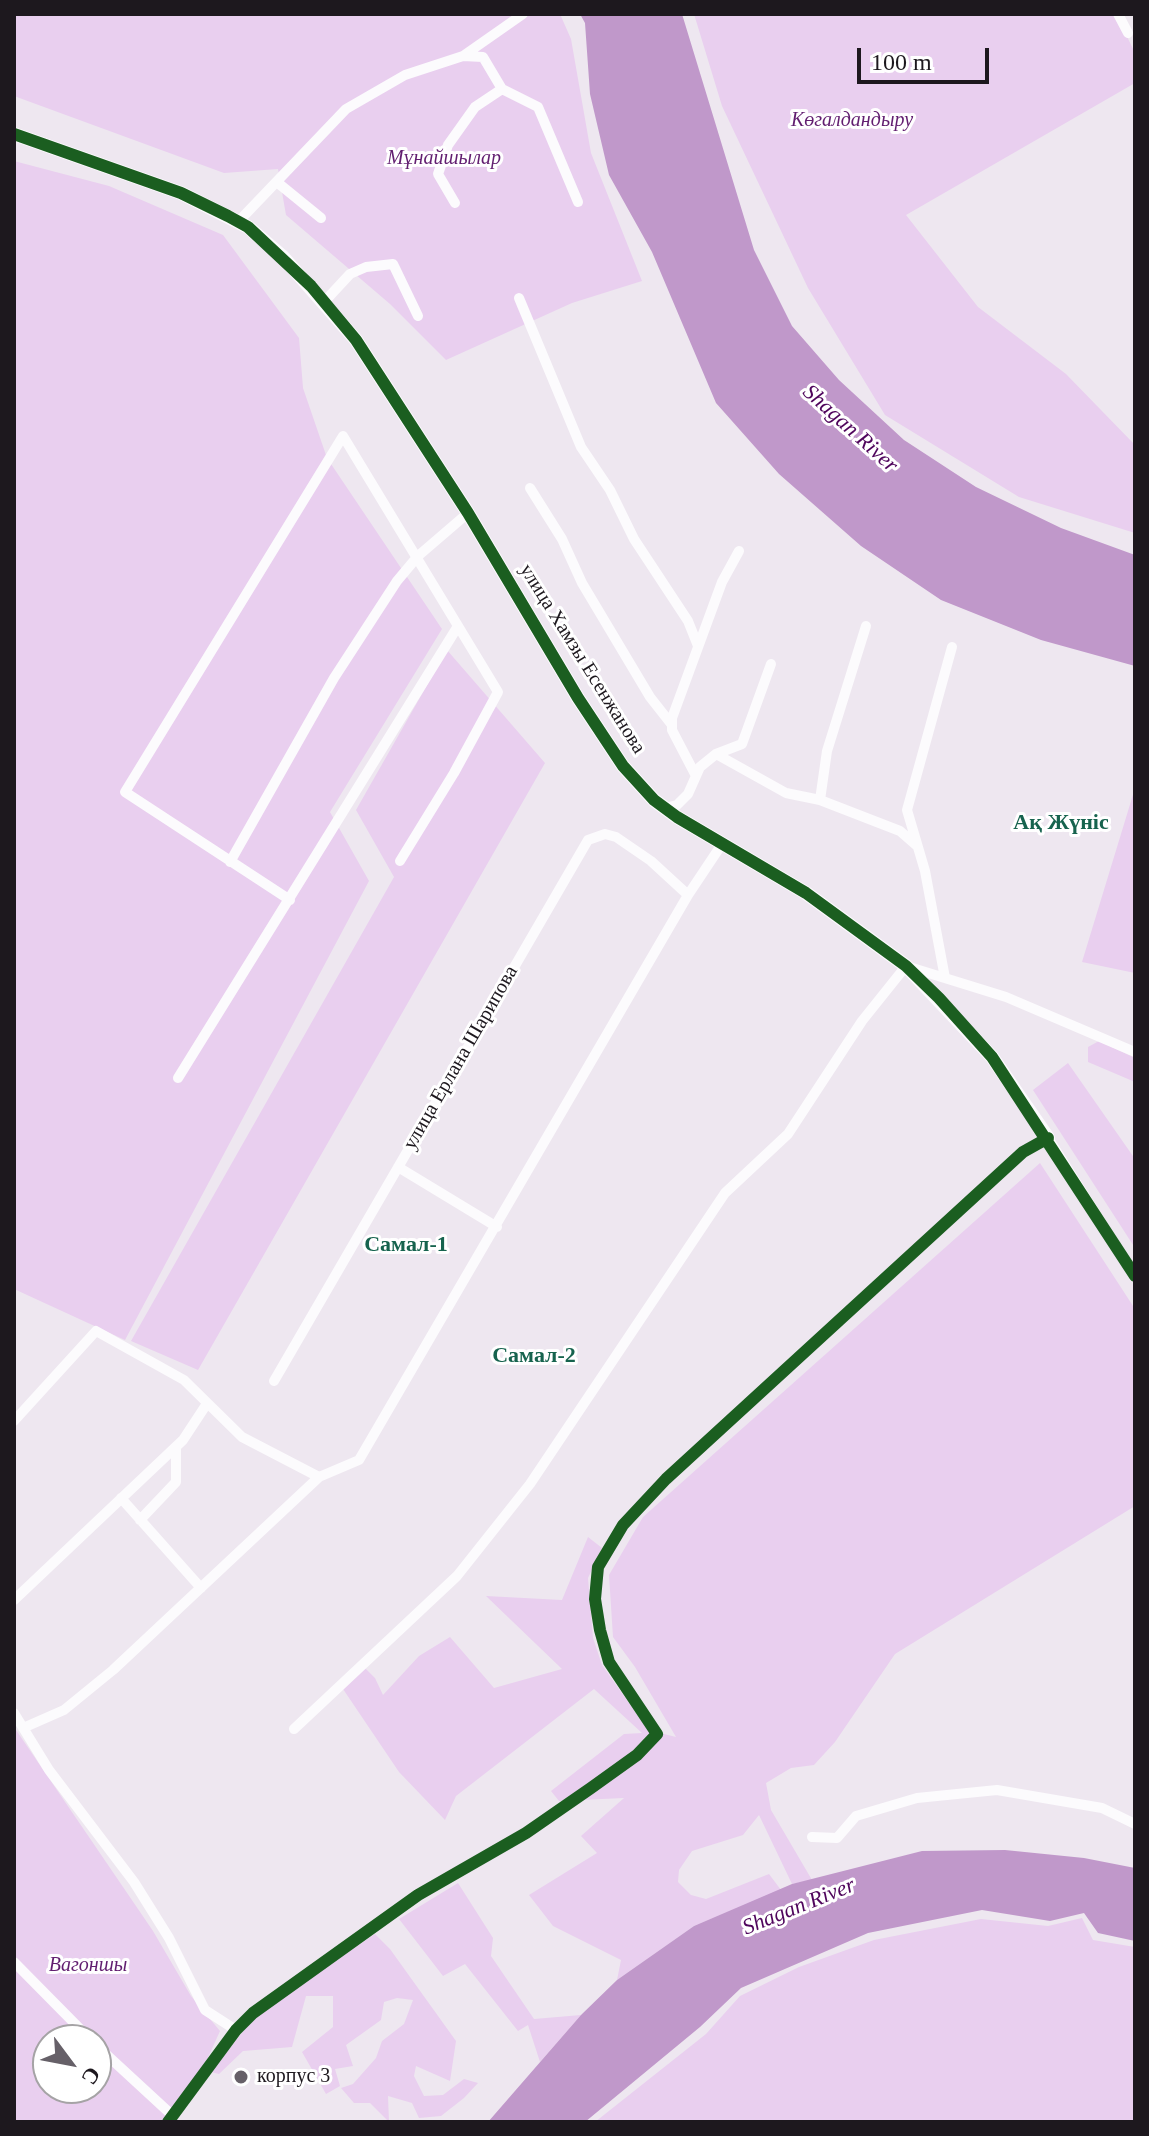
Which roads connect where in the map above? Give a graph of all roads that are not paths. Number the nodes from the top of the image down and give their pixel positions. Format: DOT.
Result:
graph roads {
  1 [pos="523,14"];
  2 [pos="1118,14"];
  3 [pos="1128,33"];
  4 [pos="463,56"];
  5 [pos="502,89"];
  6 [pos="14,134"];
  7 [pos="278,183"];
  8 [pos="578,202"];
  9 [pos="455,203"];
  10 [pos="321,218"];
  11 [pos="238,222"];
  12 [pos="519,298"];
  13 [pos="324,302"];
  14 [pos="418,316"];
  15 [pos="530,488"];
  16 [pos="468,513"];
  17 [pos="739,551"];
  18 [pos="418,556"];
  19 [pos="458,626"];
  20 [pos="866,626"];
  21 [pos="698,646"];
  22 [pos="952,647"];
  23 [pos="771,664"];
  24 [pos="672,725"];
  25 [pos="716,754"];
  26 [pos="696,776"];
  27 [pos="820,800"];
  28 [pos="665,808"];
  29 [pos="722,844"];
  30 [pos="917,845"];
  31 [pos="400,861"];
  32 [pos="230,862"];
  33 [pos="688,895"];
  34 [pos="290,900"];
  35 [pos="906,966"];
  36 [pos="945,978"];
  37 [pos="1135,1052"];
  38 [pos="178,1078"];
  39 [pos="1048,1138"];
  40 [pos="398,1167"];
  41 [pos="497,1227"];
  42 [pos="1135,1276"];
  43 [pos="274,1381"];
  44 [pos="206,1405"];
  45 [pos="14,1421"];
  46 [pos="176,1447"];
  47 [pos="319,1477"];
  48 [pos="121,1498"];
  49 [pos="140,1520"];
  50 [pos="201,1588"];
  51 [pos="14,1600"];
  52 [pos="14,1713"];
  53 [pos="23,1728"];
  54 [pos="294,1729"];
  55 [pos="1135,1824"];
  56 [pos="812,1837"];
  57 [pos="14,1962"];
  58 [pos="75,2024"];
  59 [pos="236,2030"];
  60 [pos="112,2061"];
  61 [pos="171,2119"];
  1 -- 4 [label="street"];
  2 -- 3 [label="street"];
  4 -- 5 [label="street"];
  4 -- 7 [label="street"];
  5 -- 8 [label="street"];
  5 -- 9 [label="street"];
  6 -- 11 [label="street, улица Хамзы Есенжанова"];
  7 -- 10 [label="street"];
  7 -- 11 [label="street"];
  11 -- 13 [label="street, улица Хамзы Есенжанова"];
  12 -- 21 [label="street"];
  13 -- 14 [label="street"];
  13 -- 16 [label="street, улица Хамзы Есенжанова"];
  15 -- 24 [label="street"];
  16 -- 18 [label="street"];
  16 -- 28 [label="street, улица Хамзы Есенжанова"];
  17 -- 21 [label="street"];
  18 -- 19 [label="street"];
  18 -- 32 [label="street"];
  18 -- 32 [label="street"];
  19 -- 31 [label="street"];
  19 -- 34 [label="street"];
  20 -- 27 [label="street"];
  21 -- 24 [label="street"];
  22 -- 30 [label="street"];
  23 -- 25 [label="street"];
  24 -- 26 [label="street"];
  25 -- 26 [label="street"];
  25 -- 27 [label="street"];
  26 -- 28 [label="street"];
  27 -- 30 [label="street"];
  28 -- 29 [label="street, улица Хамзы Есенжанова"];
  29 -- 33 [label="street"];
  29 -- 35 [label="street, улица Хамзы Есенжанова"];
  30 -- 36 [label="street"];
  32 -- 34 [label="street"];
  33 -- 40 [label="street, улица Ерлана Шарипова"];
  33 -- 41 [label="street"];
  34 -- 38 [label="street"];
  35 -- 36 [label="street"];
  35 -- 39 [label="street, улица Хамзы Есенжанова"];
  35 -- 54 [label="street"];
  36 -- 37 [label="street"];
  39 -- 42 [label="street, улица Хамзы Есенжанова"];
  39 -- 59 [label="street"];
  40 -- 41 [label="street"];
  40 -- 43 [label="street, улица Ерлана Шарипова"];
  41 -- 47 [label="street"];
  44 -- 45 [label="street"];
  44 -- 46 [label="street"];
  44 -- 47 [label="street"];
  46 -- 48 [label="street"];
  46 -- 49 [label="street"];
  47 -- 50 [label="street"];
  48 -- 49 [label="street"];
  48 -- 51 [label="street"];
  49 -- 50 [label="street"];
  50 -- 53 [label="street"];
  52 -- 53 [label="street"];
  53 -- 59 [label="street"];
  55 -- 56 [label="street"];
  57 -- 58 [label="street"];
  59 -- 61 [label="street"];
  60 -- 61 [label="street"];
}
